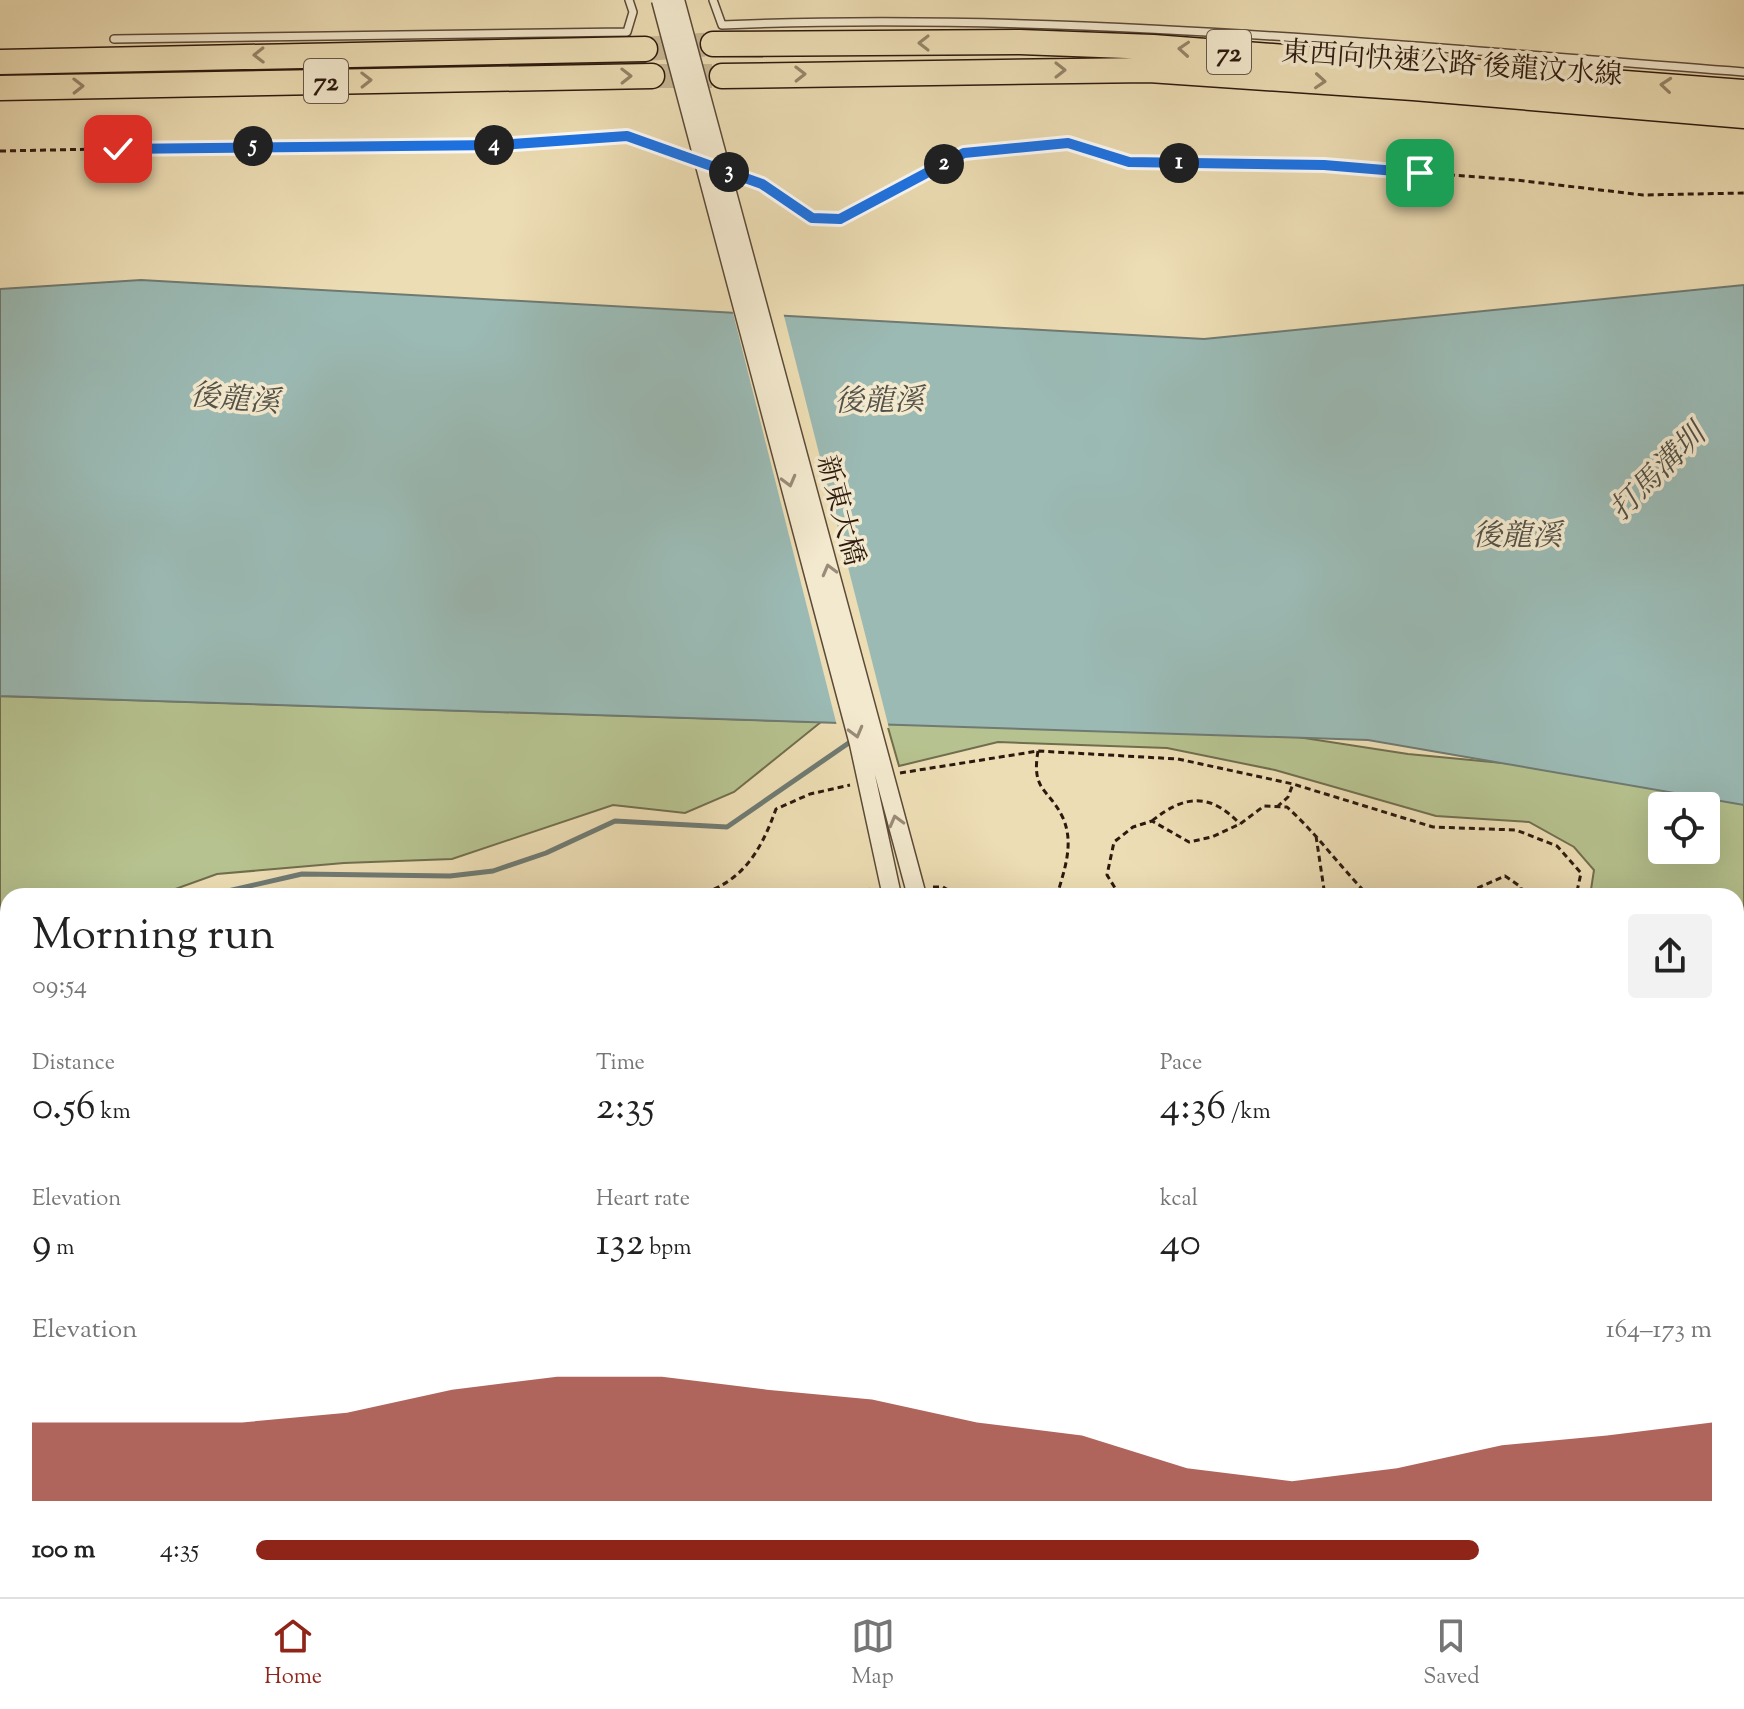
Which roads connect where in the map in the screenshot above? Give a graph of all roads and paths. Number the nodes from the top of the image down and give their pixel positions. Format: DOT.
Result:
graph roads {
  1 [pos="629,0"];
  2 [pos="661,0"];
  3 [pos="675,0"];
  4 [pos="713,0"];
  5 [pos="114,39"];
  6 [pos="713,44"];
  7 [pos="645,49"];
  8 [pos="0,62"];
  9 [pos="1744,72"];
  10 [pos="652,76"];
  11 [pos="722,76"];
  12 [pos="0,88"];
  13 [pos="1744,92"];
  14 [pos="1744,116"];
  15 [pos="0,151"];
  16 [pos="687,157"];
  17 [pos="732,173"];
  18 [pos="1744,193"];
  19 [pos="1038,751"];
  20 [pos="897,774"];
  21 [pos="854,784"];
  22 [pos="1293,784"];
  23 [pos="1277,807"];
  24 [pos="1152,821"];
  25 [pos="1240,824"];
  26 [pos="1316,836"];
  27 [pos="721,888"];
  28 [pos="890,888"];
  29 [pos="915,888"];
  30 [pos="1059,888"];
  31 [pos="1115,888"];
  32 [pos="1324,888"];
  33 [pos="1362,888"];
  34 [pos="1477,888"];
  35 [pos="1521,888"];
  36 [pos="1578,888"];
  1 -- 5 [label="lane"];
  2 -- 28 [label="street, 新東大橋, one-way, bridge"];
  29 -- 3 [label="street, 新東大橋, one-way, bridge"];
  4 -- 9 [label="lane"];
  13 -- 6 [label="highway, 東西向快速公路 後龍汶水線 / 72, one-way"];
  7 -- 8 [label="highway, 72, one-way"];
  12 -- 10 [label="highway, 72, one-way"];
  11 -- 14 [label="highway, 東西向快速公路 後龍汶水線 / 72, one-way"];
  15 -- 16 [label="path"];
  17 -- 18 [label="path"];
  19 -- 20 [label="path"];
  19 -- 22 [label="path"];
  19 -- 30 [label="path"];
  21 -- 27 [label="path"];
  22 -- 23 [label="path"];
  22 -- 36 [label="path"];
  23 -- 25 [label="path"];
  23 -- 26 [label="path"];
  24 -- 25 [label="path"];
  24 -- 25 [label="path"];
  24 -- 31 [label="path"];
  26 -- 32 [label="path"];
  26 -- 33 [label="path"];
  34 -- 35 [label="path"];
}
